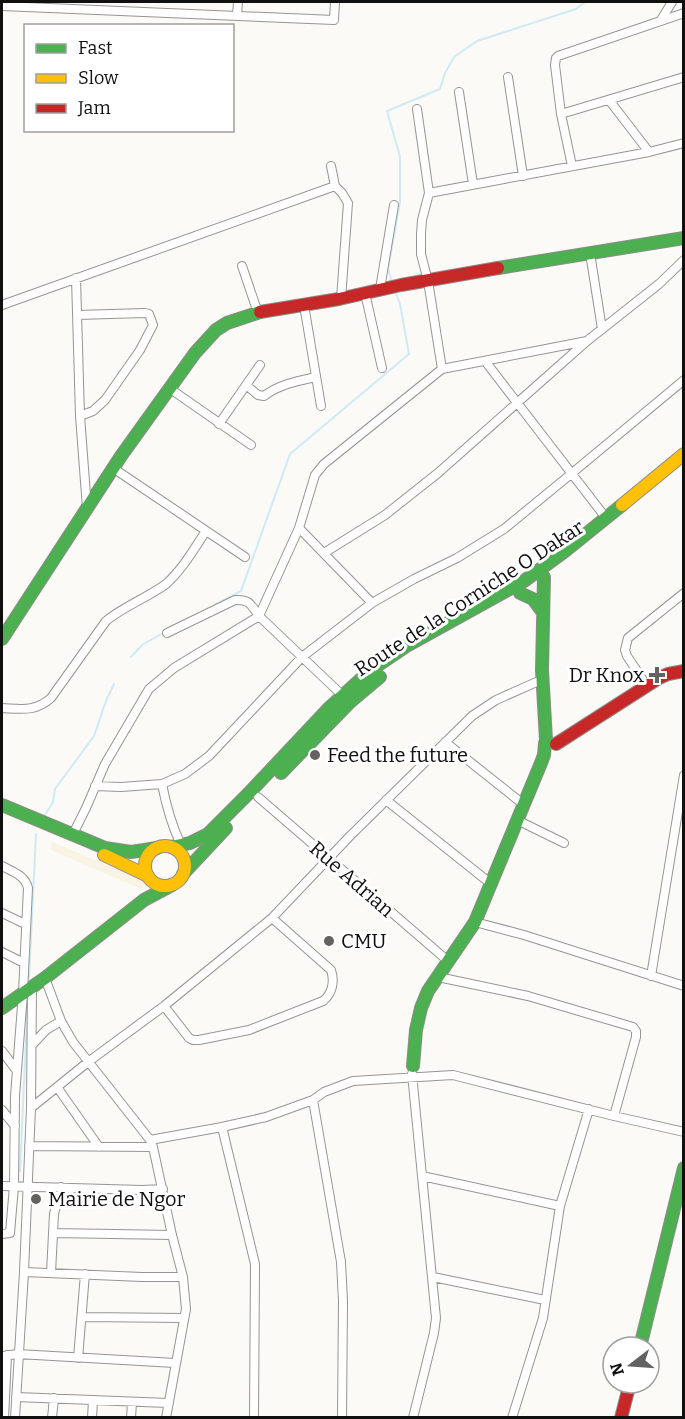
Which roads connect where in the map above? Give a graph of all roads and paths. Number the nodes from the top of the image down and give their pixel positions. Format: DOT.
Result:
graph roads {
  1 [pos="238,2"];
  2 [pos="335,2"];
  3 [pos="672,2"];
  4 [pos="2,6"];
  5 [pos="95,6"];
  6 [pos="684,13"];
  7 [pos="237,16"];
  8 [pos="662,20"];
  9 [pos="508,77"];
  10 [pos="684,77"];
  11 [pos="459,92"];
  12 [pos="609,100"];
  13 [pos="417,109"];
  14 [pos="561,114"];
  15 [pos="683,146"];
  16 [pos="649,152"];
  17 [pos="331,166"];
  18 [pos="573,166"];
  19 [pos="523,176"];
  20 [pos="473,184"];
  21 [pos="335,186"];
  22 [pos="429,193"];
  23 [pos="394,206"];
  24 [pos="684,238"];
  25 [pos="590,253"];
  26 [pos="684,260"];
  27 [pos="242,266"];
  28 [pos="76,278"];
  29 [pos="428,281"];
  30 [pos="382,289"];
  31 [pos="365,293"];
  32 [pos="340,298"];
  33 [pos="2,305"];
  34 [pos="304,305"];
  35 [pos="258,313"];
  36 [pos="77,315"];
  37 [pos="602,330"];
  38 [pos="587,341"];
  39 [pos="485,361"];
  40 [pos="260,364"];
  41 [pos="382,368"];
  42 [pos="442,369"];
  43 [pos="316,377"];
  44 [pos="684,380"];
  45 [pos="246,385"];
  46 [pos="169,388"];
  47 [pos="518,404"];
  48 [pos="321,406"];
  49 [pos="80,416"];
  50 [pos="219,424"];
  51 [pos="251,445"];
  52 [pos="684,454"];
  53 [pos="684,465"];
  54 [pos="113,468"];
  55 [pos="571,474"];
  56 [pos="87,509"];
  57 [pos="606,518"];
  58 [pos="299,528"];
  59 [pos="206,531"];
  60 [pos="324,553"];
  61 [pos="245,557"];
  62 [pos="544,577"];
  63 [pos="520,593"];
  64 [pos="684,593"];
  65 [pos="372,603"];
  66 [pos="542,610"];
  67 [pos="260,616"];
  68 [pos="167,633"];
  69 [pos="2,639"];
  70 [pos="302,657"];
  71 [pos="684,671"];
  72 [pos="541,680"];
  73 [pos="647,686"];
  74 [pos="342,695"];
  75 [pos="2,708"];
  76 [pos="445,741"];
  77 [pos="550,741"];
  78 [pos="684,775"];
  79 [pos="162,784"];
  80 [pos="95,786"];
  81 [pos="258,797"];
  82 [pos="386,800"];
  83 [pos="523,804"];
  84 [pos="2,805"];
  85 [pos="2,813"];
  86 [pos="517,820"];
  87 [pos="73,834"];
  88 [pos="564,843"];
  89 [pos="176,846"];
  90 [pos="157,848"];
  91 [pos="329,860"];
  92 [pos="2,866"];
  93 [pos="183,874"];
  94 [pos="149,878"];
  95 [pos="490,883"];
  96 [pos="172,885"];
  97 [pos="144,900"];
  98 [pos="2,913"];
  99 [pos="272,918"];
  100 [pos="475,922"];
  101 [pos="25,924"];
  102 [pos="2,953"];
  103 [pos="448,961"];
  104 [pos="24,963"];
  105 [pos="651,976"];
  106 [pos="438,977"];
  107 [pos="45,978"];
  108 [pos="684,986"];
  109 [pos="28,990"];
  110 [pos="164,1006"];
  111 [pos="2,1008"];
  112 [pos="61,1021"];
  113 [pos="32,1045"];
  114 [pos="2,1051"];
  115 [pos="88,1062"];
  116 [pos="17,1071"];
  117 [pos="412,1071"];
  118 [pos="57,1087"];
  119 [pos="313,1100"];
  120 [pos="31,1108"];
  121 [pos="589,1109"];
  122 [pos="2,1110"];
  123 [pos="614,1116"];
  124 [pos="15,1126"];
  125 [pos="222,1127"];
  126 [pos="684,1132"];
  127 [pos="152,1143"];
  128 [pos="29,1146"];
  129 [pos="99,1147"];
  130 [pos="684,1168"];
  131 [pos="422,1176"];
  132 [pos="2,1186"];
  133 [pos="14,1186"];
  134 [pos="28,1186"];
  135 [pos="61,1187"];
  136 [pos="163,1189"];
  137 [pos="560,1206"];
  138 [pos="53,1233"];
  139 [pos="2,1234"];
  140 [pos="172,1235"];
  141 [pos="24,1272"];
  142 [pos="51,1273"];
  143 [pos="85,1274"];
  144 [pos="183,1277"];
  145 [pos="433,1277"];
  146 [pos="545,1300"];
  147 [pos="82,1317"];
  148 [pos="184,1318"];
  149 [pos="643,1335"];
  150 [pos="18,1354"];
  151 [pos="4,1355"];
  152 [pos="78,1358"];
  153 [pos="176,1363"];
  154 [pos="627,1395"];
  155 [pos="16,1397"];
  156 [pos="54,1398"];
  157 [pos="93,1400"];
  158 [pos="132,1402"];
  159 [pos="168,1403"];
  160 [pos="4,1418"];
  161 [pos="15,1418"];
  162 [pos="52,1418"];
  163 [pos="92,1418"];
  164 [pos="131,1418"];
  165 [pos="166,1418"];
  166 [pos="254,1418"];
  167 [pos="342,1418"];
  168 [pos="413,1418"];
  169 [pos="513,1418"];
  170 [pos="621,1418"];
  1 -- 7 [label="street"];
  2 -- 7 [label="street"];
  3 -- 8 [label="street"];
  4 -- 5 [label="street"];
  5 -- 7 [label="street"];
  6 -- 8 [label="street"];
  8 -- 14 [label="street"];
  9 -- 19 [label="street"];
  10 -- 12 [label="street"];
  11 -- 20 [label="street"];
  12 -- 14 [label="street"];
  12 -- 16 [label="street"];
  13 -- 22 [label="street"];
  14 -- 18 [label="street"];
  15 -- 16 [label="street"];
  16 -- 18 [label="street"];
  17 -- 21 [label="street"];
  18 -- 19 [label="street"];
  19 -- 20 [label="street"];
  20 -- 22 [label="street"];
  21 -- 28 [label="street"];
  21 -- 32 [label="street"];
  22 -- 29 [label="street"];
  23 -- 30 [label="street"];
  24 -- 25 [label="main road"];
  25 -- 29 [label="main road"];
  25 -- 37 [label="street"];
  26 -- 37 [label="street"];
  27 -- 35 [label="street"];
  28 -- 33 [label="street"];
  28 -- 36 [label="street"];
  29 -- 30 [label="main road"];
  29 -- 42 [label="street"];
  30 -- 31 [label="main road"];
  31 -- 32 [label="main road"];
  31 -- 41 [label="street"];
  32 -- 34 [label="main road"];
  34 -- 35 [label="main road"];
  34 -- 43 [label="street"];
  35 -- 46 [label="main road"];
  36 -- 49 [label="street"];
  36 -- 49 [label="street"];
  37 -- 38 [label="street"];
  38 -- 39 [label="street"];
  38 -- 47 [label="street"];
  39 -- 42 [label="street"];
  39 -- 47 [label="street"];
  40 -- 45 [label="street"];
  42 -- 58 [label="street"];
  43 -- 45 [label="street"];
  43 -- 48 [label="street"];
  44 -- 55 [label="street"];
  45 -- 50 [label="street"];
  46 -- 50 [label="street"];
  46 -- 54 [label="main road"];
  47 -- 55 [label="street"];
  47 -- 60 [label="street"];
  49 -- 56 [label="street"];
  50 -- 51 [label="street"];
  52 -- 57 [label="main road, Route de la Corniche O Dakar"];
  53 -- 62 [label="main road, Route de la Corniche O Dakar"];
  54 -- 56 [label="main road"];
  54 -- 59 [label="street"];
  55 -- 57 [label="street"];
  55 -- 65 [label="street"];
  56 -- 69 [label="main road"];
  57 -- 74 [label="main road, Route de la Corniche O Dakar"];
  58 -- 60 [label="street"];
  58 -- 67 [label="street"];
  59 -- 61 [label="street"];
  59 -- 75 [label="street"];
  60 -- 65 [label="street"];
  62 -- 63 [label="main road, Route de la Corniche O Dakar"];
  62 -- 66 [label="main road"];
  63 -- 66 [label="main road"];
  63 -- 81 [label="main road, Route de la Corniche O Dakar"];
  64 -- 73 [label="street"];
  65 -- 70 [label="street"];
  66 -- 72 [label="main road"];
  67 -- 68 [label="street"];
  67 -- 70 [label="street"];
  67 -- 80 [label="street"];
  70 -- 74 [label="street"];
  70 -- 79 [label="street"];
  71 -- 73 [label="main road"];
  72 -- 76 [label="street"];
  72 -- 77 [label="main road"];
  73 -- 77 [label="main road"];
  74 -- 89 [label="main road, Route de la Corniche O Dakar"];
  76 -- 82 [label="street"];
  76 -- 83 [label="street"];
  77 -- 83 [label="main road"];
  78 -- 105 [label="street"];
  79 -- 80 [label="street"];
  79 -- 89 [label="street"];
  80 -- 87 [label="street"];
  81 -- 91 [label="street, Rue Adrian"];
  81 -- 93 [label="main road, Route de la Corniche O Dakar"];
  82 -- 91 [label="street"];
  82 -- 95 [label="street"];
  83 -- 86 [label="main road"];
  84 -- 87 [label="main road"];
  85 -- 94 [label="main road"];
  86 -- 88 [label="street"];
  86 -- 95 [label="main road"];
  87 -- 90 [label="main road"];
  89 -- 90 [label="main road"];
  89 -- 93 [label="main road"];
  90 -- 94 [label="main road"];
  91 -- 99 [label="street"];
  91 -- 103 [label="street, Rue Adrian"];
  92 -- 101 [label="street"];
  93 -- 96 [label="main road"];
  94 -- 96 [label="main road"];
  94 -- 97 [label="main road"];
  95 -- 100 [label="main road"];
  96 -- 97 [label="main road"];
  97 -- 107 [label="main road"];
  98 -- 101 [label="street"];
  99 -- 110 [label="street"];
  99 -- 110 [label="street"];
  100 -- 103 [label="main road"];
  100 -- 105 [label="street"];
  101 -- 104 [label="street"];
  102 -- 104 [label="street"];
  103 -- 106 [label="main road"];
  104 -- 109 [label="street"];
  105 -- 108 [label="street"];
  106 -- 117 [label="main road"];
  106 -- 123 [label="street"];
  107 -- 109 [label="main road"];
  107 -- 112 [label="street"];
  109 -- 111 [label="main road"];
  109 -- 113 [label="street"];
  109 -- 116 [label="street"];
  110 -- 115 [label="street"];
  112 -- 113 [label="street"];
  112 -- 115 [label="street"];
  113 -- 120 [label="street"];
  114 -- 116 [label="street"];
  115 -- 118 [label="street"];
  115 -- 127 [label="street"];
  116 -- 124 [label="street"];
  117 -- 119 [label="street"];
  117 -- 121 [label="street"];
  117 -- 131 [label="street"];
  118 -- 120 [label="street"];
  118 -- 129 [label="street"];
  119 -- 125 [label="street"];
  119 -- 167 [label="street"];
  120 -- 128 [label="street"];
  121 -- 123 [label="street"];
  121 -- 137 [label="street"];
  122 -- 124 [label="street"];
  123 -- 126 [label="street"];
  124 -- 133 [label="street"];
  125 -- 127 [label="street"];
  125 -- 166 [label="street"];
  127 -- 129 [label="street"];
  127 -- 136 [label="street"];
  128 -- 129 [label="street"];
  128 -- 134 [label="street"];
  130 -- 149 [label="main road"];
  131 -- 137 [label="street"];
  131 -- 145 [label="street"];
  132 -- 133 [label="street"];
  133 -- 134 [label="street"];
  133 -- 139 [label="street"];
  134 -- 135 [label="street"];
  134 -- 141 [label="street"];
  135 -- 136 [label="street"];
  135 -- 138 [label="street"];
  136 -- 140 [label="street"];
  137 -- 146 [label="street"];
  138 -- 140 [label="street"];
  138 -- 142 [label="street"];
  140 -- 144 [label="street"];
  141 -- 142 [label="street"];
  141 -- 150 [label="street"];
  142 -- 143 [label="street"];
  143 -- 144 [label="street"];
  143 -- 147 [label="street"];
  144 -- 148 [label="street"];
  145 -- 146 [label="street"];
  145 -- 168 [label="street"];
  146 -- 169 [label="street"];
  147 -- 148 [label="street"];
  147 -- 152 [label="street"];
  148 -- 153 [label="street"];
  150 -- 151 [label="street"];
  150 -- 152 [label="street"];
  150 -- 155 [label="street"];
  151 -- 160 [label="street"];
  152 -- 153 [label="street"];
  153 -- 159 [label="street"];
  154 -- 170 [label="main road"];
  155 -- 156 [label="street"];
  155 -- 161 [label="street"];
  156 -- 157 [label="street"];
  156 -- 162 [label="street"];
  157 -- 158 [label="street"];
  157 -- 163 [label="street"];
  158 -- 159 [label="street"];
  158 -- 164 [label="street"];
  159 -- 165 [label="street"];
}
